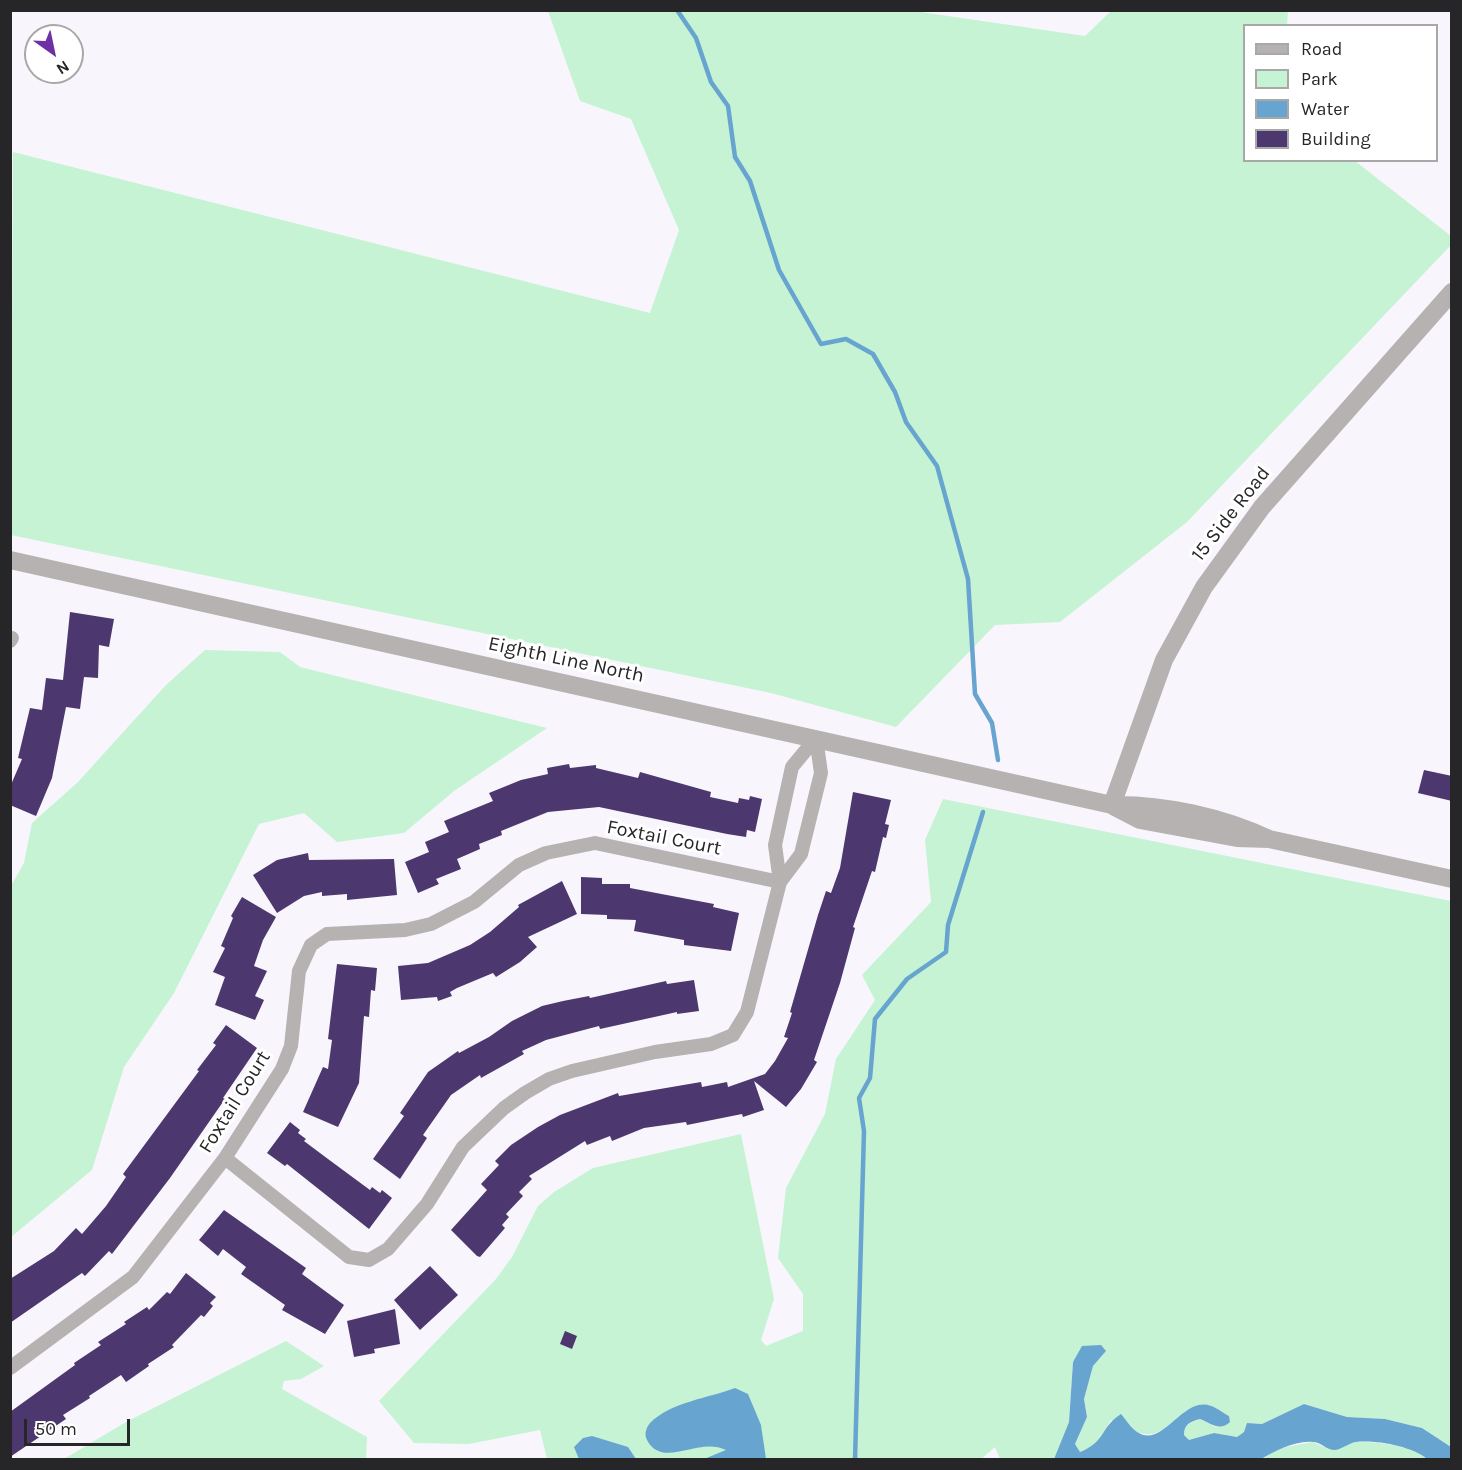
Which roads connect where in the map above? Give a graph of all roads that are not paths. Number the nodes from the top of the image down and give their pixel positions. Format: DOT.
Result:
graph roads {
  1 [pos="1452,292"];
  2 [pos="10,560"];
  3 [pos="816,738"];
  4 [pos="1112,805"];
  5 [pos="1452,879"];
  6 [pos="780,882"];
  7 [pos="225,1158"];
  8 [pos="10,1368"];
  1 -- 4 [label="street, 15 Side Road"];
  2 -- 3 [label="street, Eighth Line North"];
  3 -- 4 [label="street, Eighth Line North"];
  3 -- 6 [label="street"];
  3 -- 6 [label="street"];
  4 -- 5 [label="street, Eighth Line North"];
  6 -- 7 [label="street, Foxtail Court"];
  6 -- 7 [label="street"];
  7 -- 8 [label="street, Foxtail Court"];
}
